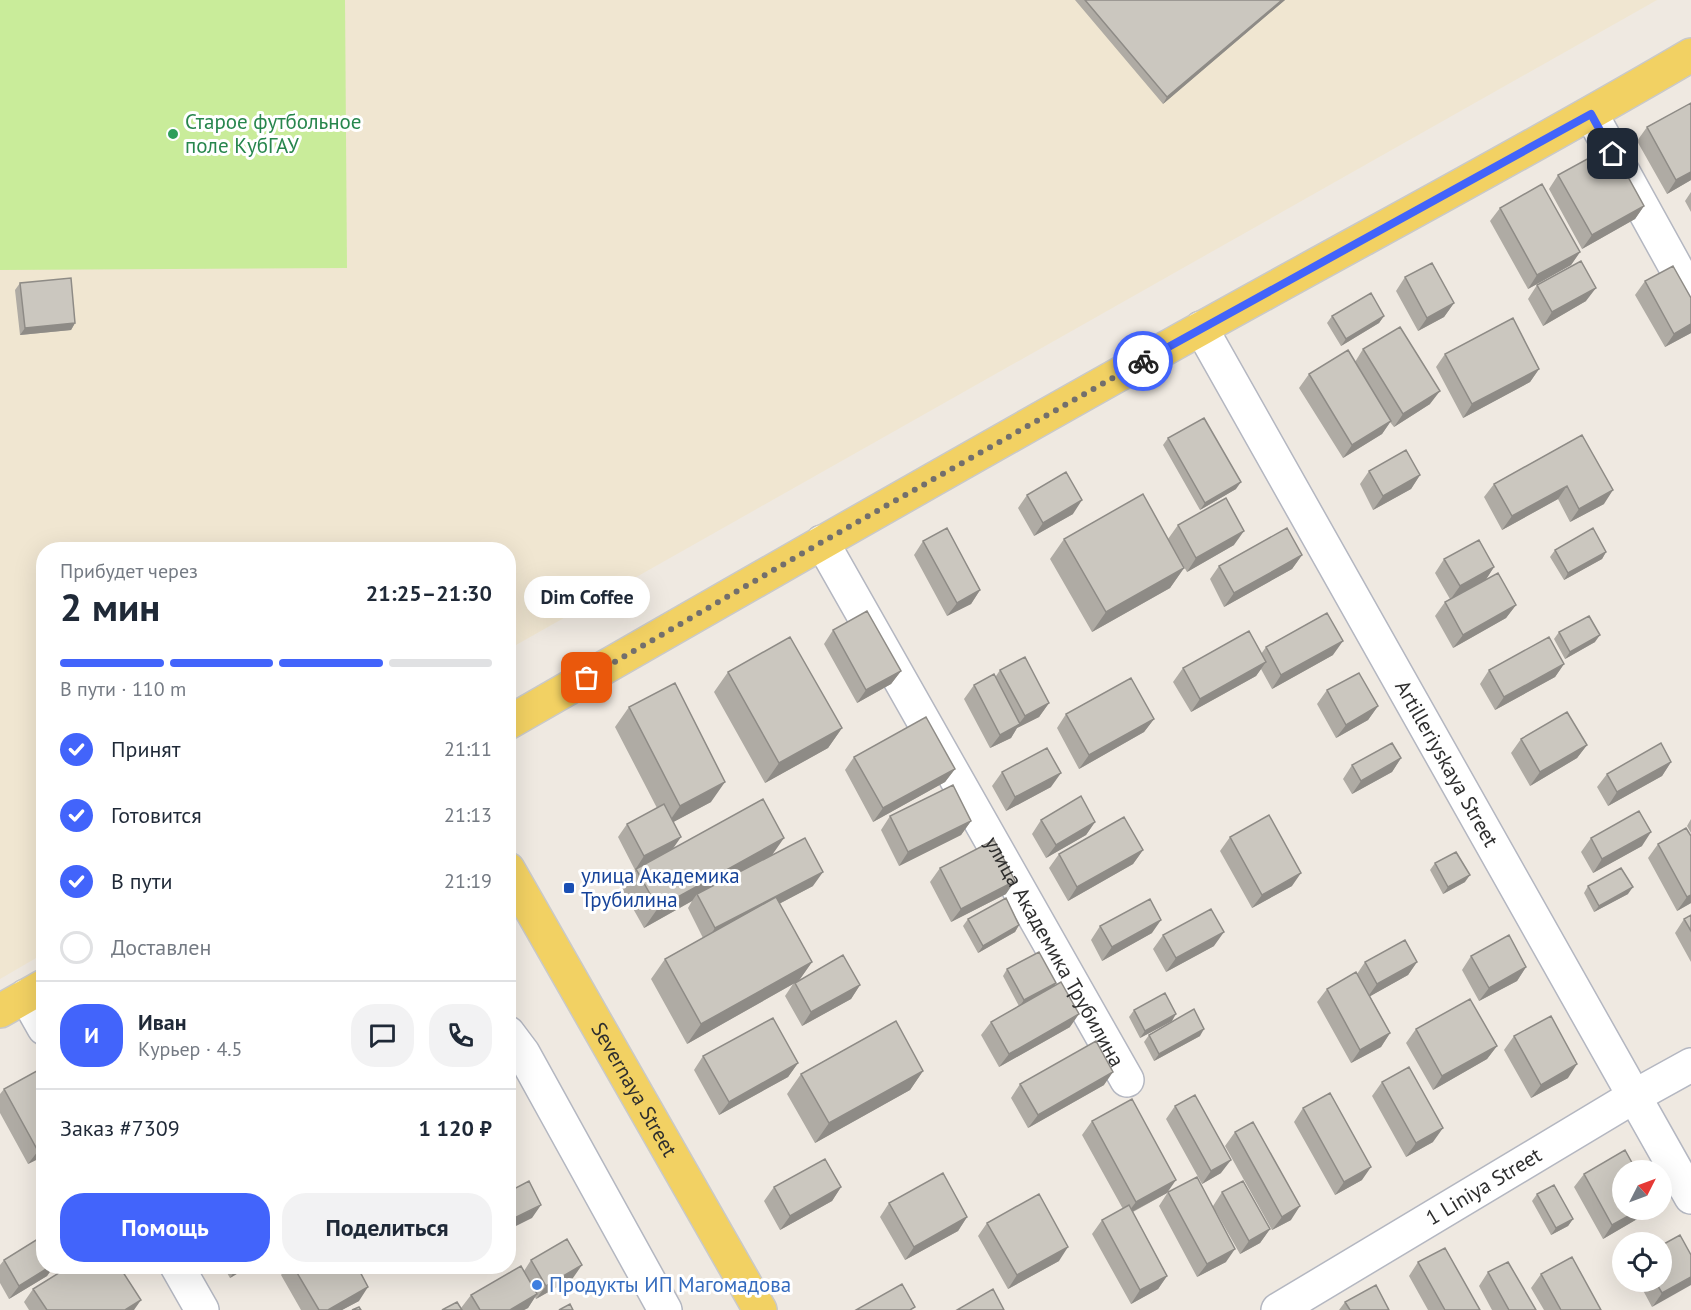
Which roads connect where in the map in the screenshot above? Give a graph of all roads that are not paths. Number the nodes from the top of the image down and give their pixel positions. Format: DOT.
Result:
graph roads {
  1 [pos="1691,55"];
  2 [pos="1591,114"];
  3 [pos="1691,295"];
  4 [pos="1201,328"];
  5 [pos="822,542"];
  6 [pos="516,718"];
  7 [pos="516,883"];
  8 [pos="23,998"];
  9 [pos="36,1017"];
  10 [pos="516,1043"];
  11 [pos="1691,1065"];
  12 [pos="1127,1080"];
  13 [pos="1633,1096"];
  14 [pos="1691,1197"];
  15 [pos="182,1274"];
  16 [pos="202,1310"];
  17 [pos="665,1310"];
  18 [pos="760,1310"];
  19 [pos="1278,1310"];
  1 -- 2 [label="main road"];
  2 -- 3 [label="street"];
  2 -- 4 [label="main road"];
  4 -- 5 [label="main road"];
  4 -- 13 [label="street, Artilleriyskaya Street"];
  5 -- 6 [label="main road"];
  5 -- 12 [label="street, улица Академика Трубилина"];
  7 -- 18 [label="main road, Severnaya Street"];
  8 -- 9 [label="street"];
  10 -- 17 [label="street"];
  11 -- 13 [label="street, 1 Liniya Street"];
  13 -- 14 [label="street, Artilleriyskaya Street"];
  13 -- 19 [label="street, 1 Liniya Street"];
  15 -- 16 [label="street"];
}
